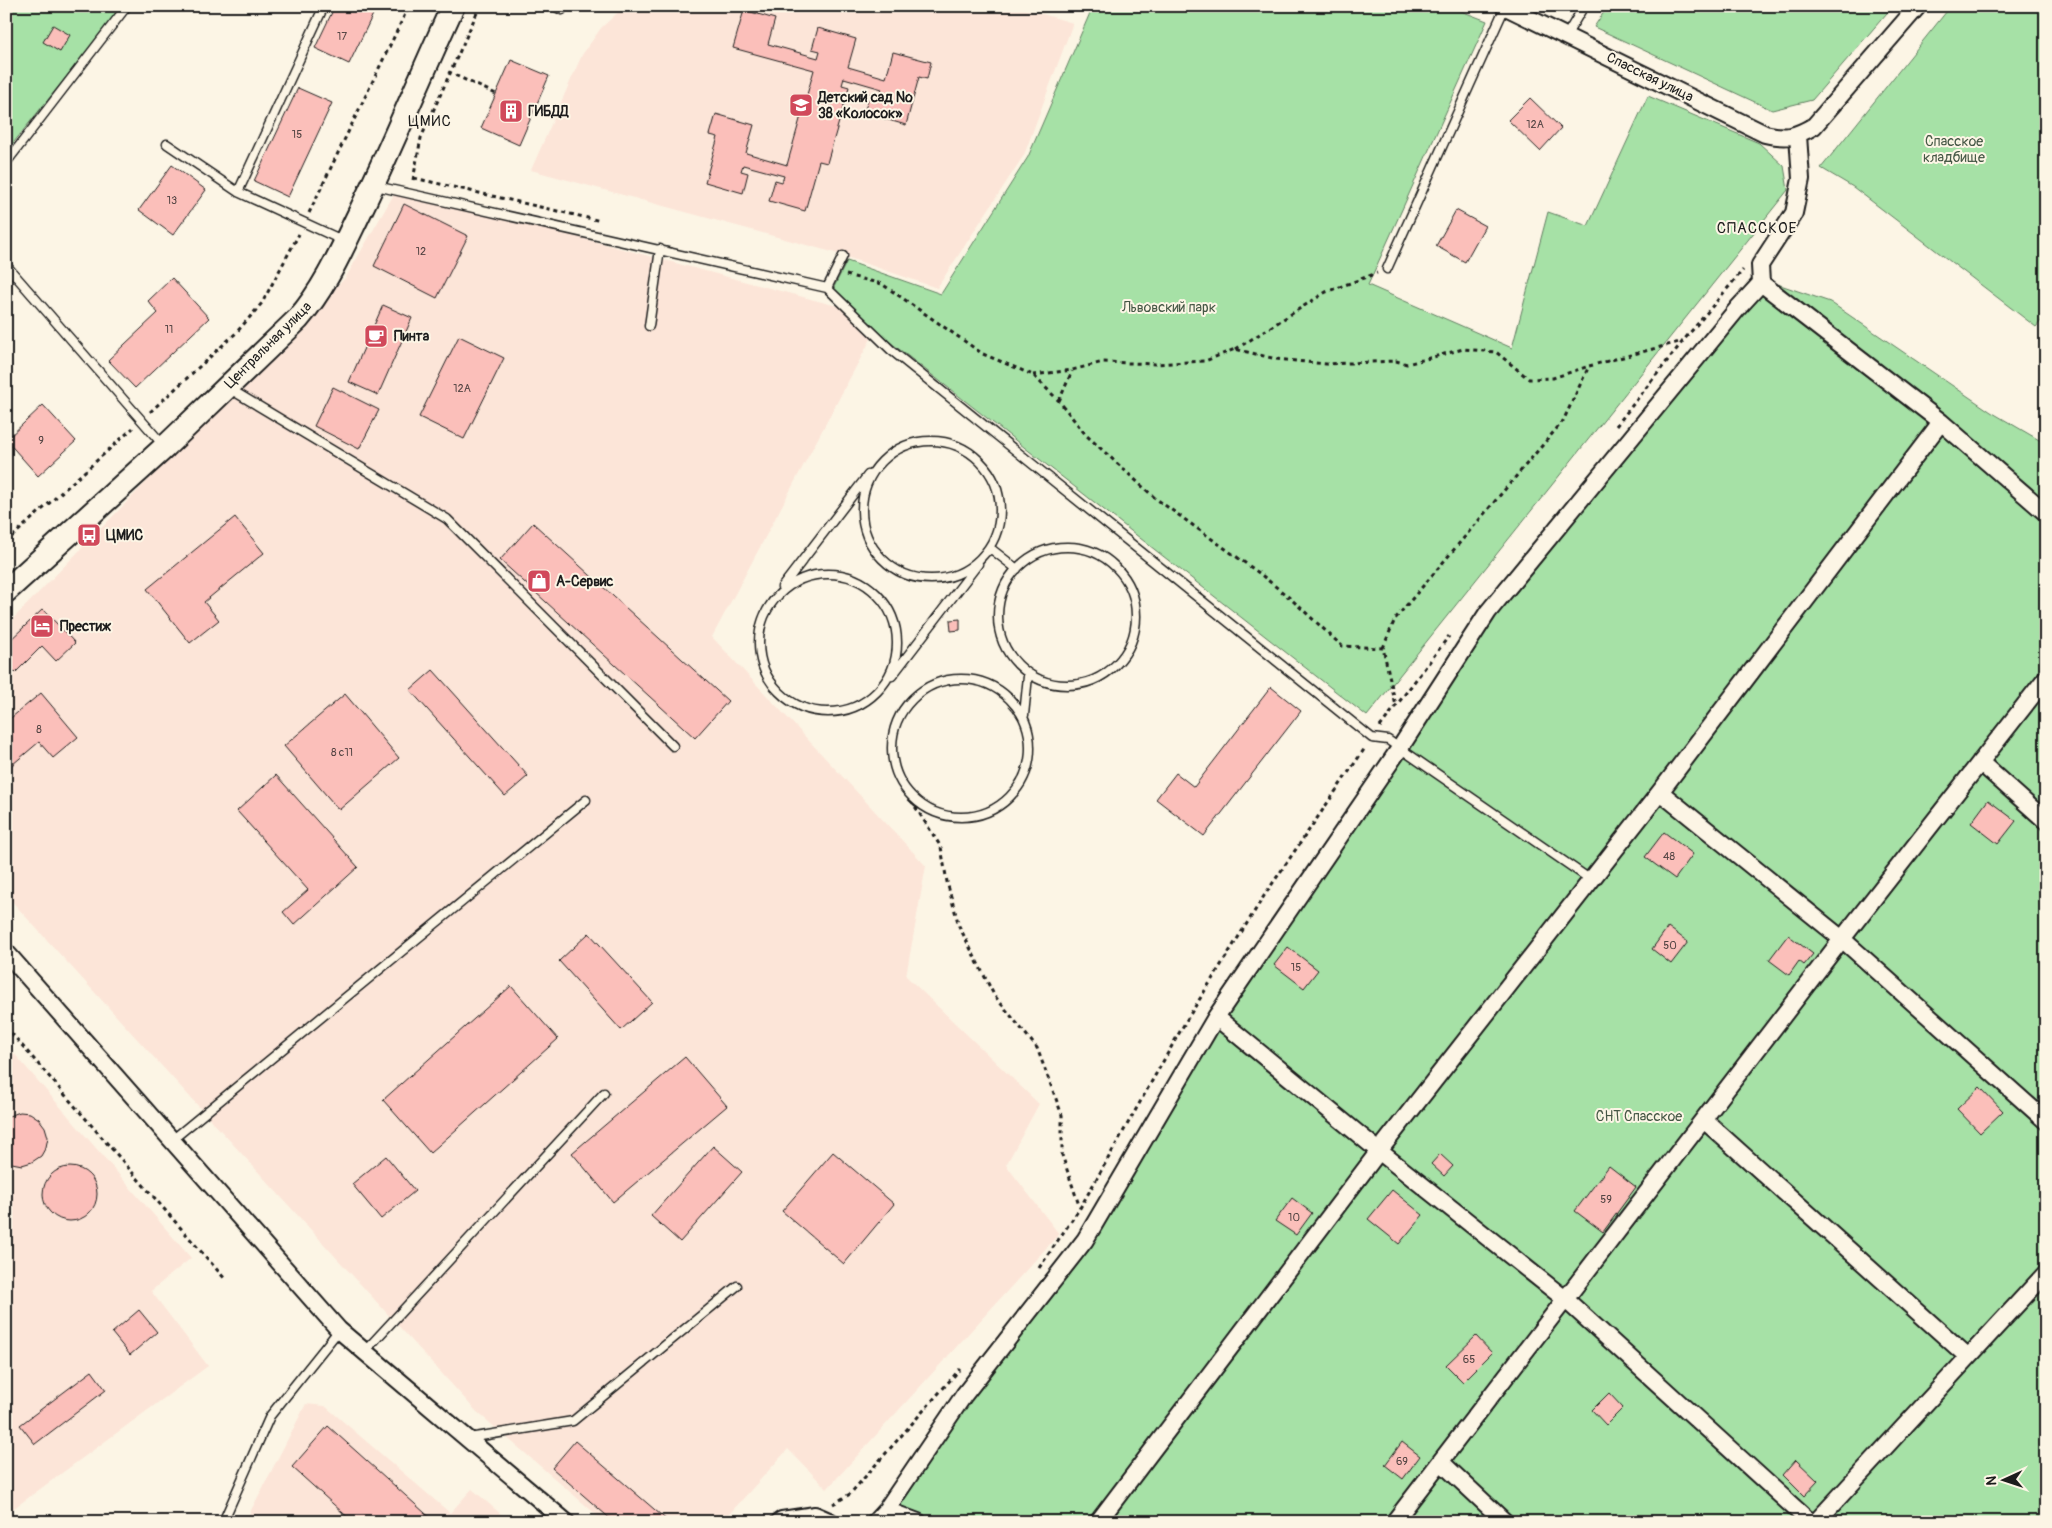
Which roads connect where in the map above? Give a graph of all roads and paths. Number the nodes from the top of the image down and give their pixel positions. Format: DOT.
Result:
graph roads {
  1 [pos="127,6"];
  2 [pos="324,6"];
  3 [pos="453,6"];
  4 [pos="480,6"];
  5 [pos="554,6"];
  6 [pos="1584,6"];
  7 [pos="1918,6"];
  8 [pos="1504,7"];
  9 [pos="562,10"];
  10 [pos="1566,36"];
  11 [pos="427,62"];
  12 [pos="450,72"];
  13 [pos="496,94"];
  14 [pos="1798,135"];
  15 [pos="167,144"];
  16 [pos="6,163"];
  17 [pos="373,185"];
  18 [pos="238,192"];
  19 [pos="407,193"];
  20 [pos="345,242"];
  21 [pos="660,249"];
  22 [pos="843,256"];
  23 [pos="6,265"];
  24 [pos="1387,269"];
  25 [pos="834,272"];
  26 [pos="1761,283"];
  27 [pos="827,288"];
  28 [pos="649,326"];
  29 [pos="1683,341"];
  30 [pos="1235,350"];
  31 [pos="1589,366"];
  32 [pos="1072,370"];
  33 [pos="1033,375"];
  34 [pos="227,387"];
  35 [pos="1059,401"];
  36 [pos="142,419"];
  37 [pos="1941,422"];
  38 [pos="165,447"];
  39 [pos="871,471"];
  40 [pos="2046,513"];
  41 [pos="6,542"];
  42 [pos="990,548"];
  43 [pos="1017,569"];
  44 [pos="6,591"];
  45 [pos="768,604"];
  46 [pos="1383,648"];
  47 [pos="1028,676"];
  48 [pos="2046,678"];
  49 [pos="888,682"];
  50 [pos="1396,706"];
  51 [pos="1024,715"];
  52 [pos="1372,738"];
  53 [pos="673,746"];
  54 [pos="1400,748"];
  55 [pos="1980,762"];
  56 [pos="898,780"];
  57 [pos="1660,792"];
  58 [pos="586,800"];
  59 [pos="2046,821"];
  60 [pos="1591,880"];
  61 [pos="1842,939"];
  62 [pos="6,952"];
  63 [pos="1216,1017"];
  64 [pos="6,1027"];
  65 [pos="604,1093"];
  66 [pos="1704,1120"];
  67 [pos="2046,1121"];
  68 [pos="172,1140"];
  69 [pos="1379,1151"];
  70 [pos="1080,1208"];
  71 [pos="1035,1273"];
  72 [pos="2046,1274"];
  73 [pos="225,1280"];
  74 [pos="737,1286"];
  75 [pos="1565,1299"];
  76 [pos="339,1330"];
  77 [pos="365,1351"];
  78 [pos="1967,1356"];
  79 [pos="962,1367"];
  80 [pos="467,1438"];
  81 [pos="1441,1462"];
  82 [pos="815,1515"];
  83 [pos="880,1516"];
  84 [pos="223,1522"];
  85 [pos="566,1522"];
  86 [pos="779,1522"];
  87 [pos="831,1522"];
  88 [pos="918,1522"];
  89 [pos="1098,1522"];
  90 [pos="1394,1522"];
  91 [pos="1504,1522"];
  92 [pos="1810,1522"];
  93 [pos="1816,1522"];
  1 -- 16 [label="lane"];
  2 -- 18 [label="lane"];
  3 -- 11 [label="street, Центральная улица"];
  4 -- 12 [label="path"];
  5 -- 9 [label="lane"];
  6 -- 10 [label="lane"];
  7 -- 14 [label="street"];
  8 -- 10 [label="street, Спасская улица"];
  8 -- 24 [label="lane"];
  10 -- 14 [label="street, Спасская улица"];
  11 -- 12 [label="path"];
  11 -- 17 [label="street, Центральная улица"];
  12 -- 13 [label="path"];
  12 -- 19 [label="path"];
  14 -- 26 [label="street"];
  15 -- 18 [label="lane"];
  17 -- 19 [label="lane"];
  17 -- 20 [label="street, Центральная улица"];
  18 -- 20 [label="lane"];
  19 -- 21 [label="lane"];
  20 -- 34 [label="street, Центральная улица"];
  21 -- 27 [label="lane"];
  21 -- 28 [label="lane"];
  22 -- 25 [label="lane"];
  23 -- 36 [label="lane"];
  24 -- 30 [label="path"];
  25 -- 27 [label="lane"];
  25 -- 33 [label="path"];
  26 -- 37 [label="street"];
  26 -- 54 [label="street"];
  27 -- 52 [label="lane"];
  29 -- 31 [label="path"];
  30 -- 31 [label="path"];
  30 -- 32 [label="path"];
  31 -- 46 [label="path"];
  32 -- 33 [label="path"];
  32 -- 35 [label="path"];
  33 -- 35 [label="path"];
  34 -- 38 [label="street, Центральная улица"];
  34 -- 53 [label="lane"];
  35 -- 46 [label="path"];
  36 -- 38 [label="lane"];
  36 -- 41 [label="path"];
  37 -- 40 [label="street"];
  37 -- 57 [label="street"];
  38 -- 44 [label="street, Центральная улица"];
  39 -- 42 [label="lane"];
  39 -- 42 [label="lane"];
  39 -- 45 [label="lane"];
  42 -- 43 [label="lane"];
  42 -- 49 [label="lane"];
  43 -- 47 [label="lane"];
  43 -- 47 [label="lane"];
  45 -- 49 [label="lane"];
  45 -- 49 [label="lane"];
  46 -- 50 [label="path"];
  47 -- 51 [label="lane"];
  48 -- 55 [label="street"];
  51 -- 56 [label="lane"];
  51 -- 56 [label="lane"];
  52 -- 54 [label="lane"];
  52 -- 70 [label="path"];
  54 -- 60 [label="lane"];
  54 -- 63 [label="street"];
  55 -- 59 [label="street"];
  55 -- 61 [label="street"];
  56 -- 70 [label="path"];
  57 -- 60 [label="street"];
  57 -- 61 [label="street"];
  58 -- 68 [label="lane"];
  60 -- 69 [label="street"];
  61 -- 66 [label="street"];
  61 -- 67 [label="street"];
  62 -- 68 [label="street"];
  63 -- 69 [label="street"];
  63 -- 83 [label="street"];
  64 -- 73 [label="path"];
  65 -- 77 [label="lane"];
  66 -- 75 [label="street"];
  66 -- 78 [label="street"];
  68 -- 76 [label="street"];
  69 -- 75 [label="street"];
  69 -- 89 [label="street"];
  70 -- 71 [label="path"];
  72 -- 78 [label="street"];
  74 -- 80 [label="lane"];
  75 -- 81 [label="street"];
  75 -- 92 [label="street"];
  76 -- 77 [label="street"];
  76 -- 84 [label="lane"];
  77 -- 80 [label="street"];
  78 -- 93 [label="street"];
  79 -- 82 [label="path"];
  80 -- 85 [label="street"];
  81 -- 90 [label="street"];
  81 -- 91 [label="street"];
  82 -- 86 [label="street"];
  82 -- 87 [label="street"];
  83 -- 88 [label="street"];
}
